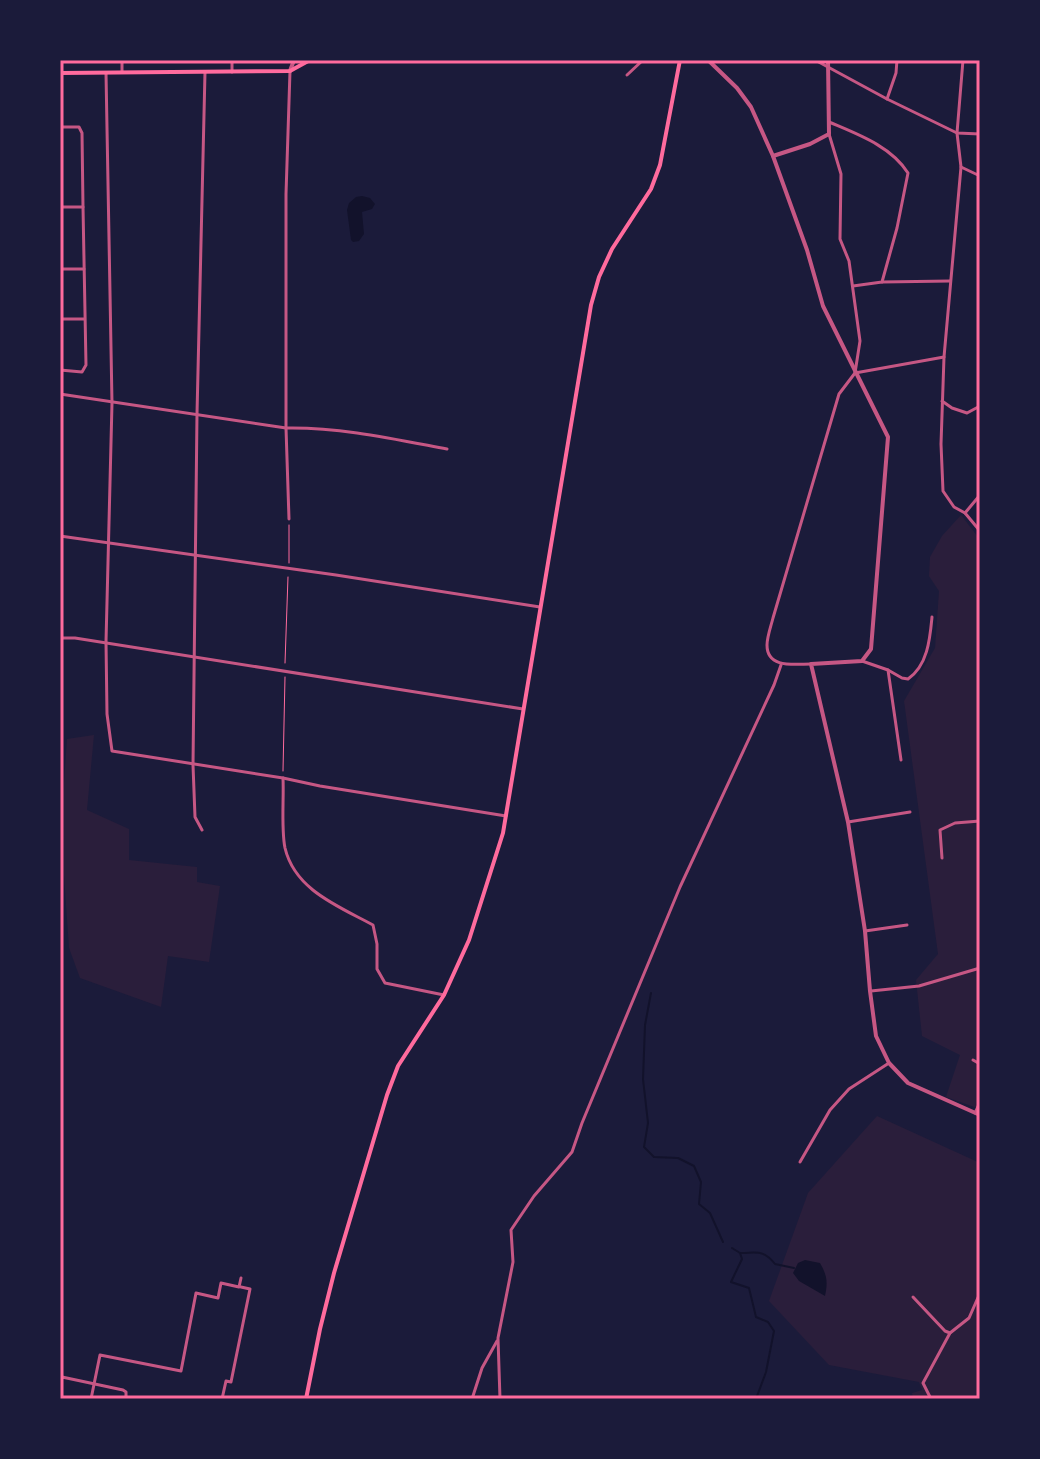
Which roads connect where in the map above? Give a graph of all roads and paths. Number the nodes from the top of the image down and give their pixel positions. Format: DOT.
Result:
graph roads {
  1 [pos="122,60"];
  2 [pos="232,60"];
  3 [pos="294,60"];
  4 [pos="310,60"];
  5 [pos="643,60"];
  6 [pos="680,60"];
  7 [pos="708,60"];
  8 [pos="815,60"];
  9 [pos="897,60"];
  10 [pos="963,60"];
  11 [pos="828,63"];
  12 [pos="290,71"];
  13 [pos="122,72"];
  14 [pos="205,72"];
  15 [pos="232,72"];
  16 [pos="60,73"];
  17 [pos="106,73"];
  18 [pos="627,75"];
  19 [pos="887,99"];
  20 [pos="829,122"];
  21 [pos="60,127"];
  22 [pos="957,133"];
  23 [pos="829,134"];
  24 [pos="980,134"];
  25 [pos="773,156"];
  26 [pos="961,167"];
  27 [pos="980,176"];
  28 [pos="60,207"];
  29 [pos="83,207"];
  30 [pos="60,269"];
  31 [pos="85,269"];
  32 [pos="951,281"];
  33 [pos="882,282"];
  34 [pos="853,286"];
  35 [pos="60,319"];
  36 [pos="86,319"];
  37 [pos="944,357"];
  38 [pos="60,370"];
  39 [pos="855,373"];
  40 [pos="60,394"];
  41 [pos="942,401"];
  42 [pos="112,403"];
  43 [pos="980,406"];
  44 [pos="197,414"];
  45 [pos="286,428"];
  46 [pos="447,449"];
  47 [pos="980,495"];
  48 [pos="965,513"];
  49 [pos="289,519"];
  50 [pos="980,531"];
  51 [pos="60,536"];
  52 [pos="108,543"];
  53 [pos="195,555"];
  54 [pos="289,569"];
  55 [pos="540,607"];
  56 [pos="932,617"];
  57 [pos="60,638"];
  58 [pos="106,642"];
  59 [pos="194,657"];
  60 [pos="862,661"];
  61 [pos="811,664"];
  62 [pos="781,665"];
  63 [pos="888,670"];
  64 [pos="285,672"];
  65 [pos="523,709"];
  66 [pos="901,760"];
  67 [pos="193,765"];
  68 [pos="283,778"];
  69 [pos="910,812"];
  70 [pos="506,816"];
  71 [pos="980,821"];
  72 [pos="848,822"];
  73 [pos="202,830"];
  74 [pos="942,858"];
  75 [pos="907,925"];
  76 [pos="865,931"];
  77 [pos="980,968"];
  78 [pos="870,991"];
  79 [pos="444,995"];
  80 [pos="973,1060"];
  81 [pos="889,1063"];
  82 [pos="980,1064"];
  83 [pos="980,1102"];
  84 [pos="978,1114"];
  85 [pos="800,1162"];
  86 [pos="241,1278"];
  87 [pos="239,1287"];
  88 [pos="980,1293"];
  89 [pos="913,1297"];
  90 [pos="950,1333"];
  91 [pos="498,1338"];
  92 [pos="94,1383"];
  93 [pos="60,1385"];
  94 [pos="91,1399"];
  95 [pos="126,1399"];
  96 [pos="222,1399"];
  97 [pos="306,1399"];
  98 [pos="472,1399"];
  99 [pos="500,1399"];
  100 [pos="931,1399"];
  1 -- 13 [label="street"];
  2 -- 15 [label="street"];
  3 -- 12 [label="street"];
  4 -- 12 [label="main road"];
  5 -- 18 [label="street"];
  6 -- 55 [label="main road"];
  7 -- 25 [label="street"];
  8 -- 11 [label="street"];
  9 -- 19 [label="street"];
  10 -- 22 [label="street"];
  11 -- 19 [label="street"];
  11 -- 20 [label="street"];
  12 -- 15 [label="main road"];
  12 -- 45 [label="street"];
  13 -- 14 [label="main road"];
  13 -- 17 [label="main road"];
  14 -- 15 [label="main road"];
  14 -- 44 [label="street"];
  16 -- 17 [label="main road"];
  17 -- 42 [label="street"];
  19 -- 22 [label="street"];
  20 -- 23 [label="street"];
  20 -- 33 [label="street"];
  21 -- 29 [label="street"];
  22 -- 24 [label="street"];
  22 -- 26 [label="street"];
  23 -- 25 [label="street"];
  23 -- 34 [label="street"];
  25 -- 39 [label="street"];
  26 -- 27 [label="street"];
  26 -- 32 [label="street"];
  28 -- 29 [label="street"];
  29 -- 31 [label="street"];
  30 -- 31 [label="street"];
  31 -- 36 [label="street"];
  32 -- 33 [label="street"];
  32 -- 37 [label="street"];
  33 -- 34 [label="street"];
  34 -- 39 [label="street"];
  35 -- 36 [label="street"];
  36 -- 38 [label="street"];
  37 -- 39 [label="street"];
  37 -- 41 [label="street"];
  39 -- 60 [label="street"];
  39 -- 62 [label="street"];
  40 -- 42 [label="street"];
  41 -- 43 [label="street"];
  41 -- 48 [label="street"];
  42 -- 44 [label="street"];
  42 -- 52 [label="street"];
  44 -- 45 [label="street"];
  44 -- 53 [label="street"];
  45 -- 46 [label="street"];
  45 -- 49 [label="street"];
  47 -- 48 [label="street"];
  48 -- 50 [label="street"];
  49 -- 54 [label="path"];
  51 -- 52 [label="street"];
  52 -- 53 [label="street"];
  52 -- 58 [label="street"];
  53 -- 54 [label="street"];
  53 -- 59 [label="street"];
  54 -- 55 [label="street"];
  54 -- 64 [label="path"];
  55 -- 65 [label="main road"];
  56 -- 63 [label="street"];
  57 -- 58 [label="street"];
  58 -- 59 [label="street"];
  58 -- 67 [label="street"];
  59 -- 64 [label="street"];
  59 -- 67 [label="street"];
  60 -- 61 [label="street"];
  60 -- 63 [label="street"];
  61 -- 62 [label="street"];
  61 -- 72 [label="street"];
  62 -- 91 [label="street"];
  63 -- 66 [label="street"];
  64 -- 65 [label="street"];
  64 -- 68 [label="path"];
  65 -- 70 [label="main road"];
  67 -- 68 [label="street"];
  67 -- 73 [label="street"];
  68 -- 70 [label="street"];
  68 -- 79 [label="street"];
  69 -- 72 [label="street"];
  70 -- 79 [label="main road"];
  71 -- 74 [label="street"];
  72 -- 76 [label="street"];
  75 -- 76 [label="street"];
  76 -- 78 [label="street"];
  77 -- 78 [label="street"];
  78 -- 81 [label="street"];
  79 -- 97 [label="main road"];
  80 -- 82 [label="street"];
  81 -- 84 [label="street"];
  81 -- 85 [label="street"];
  83 -- 84 [label="street"];
  86 -- 87 [label="street"];
  87 -- 92 [label="street"];
  87 -- 96 [label="street"];
  88 -- 90 [label="street"];
  89 -- 90 [label="street"];
  90 -- 100 [label="street"];
  91 -- 98 [label="street"];
  91 -- 99 [label="street"];
  92 -- 93 [label="street"];
  92 -- 94 [label="street"];
  92 -- 95 [label="street"];
}
